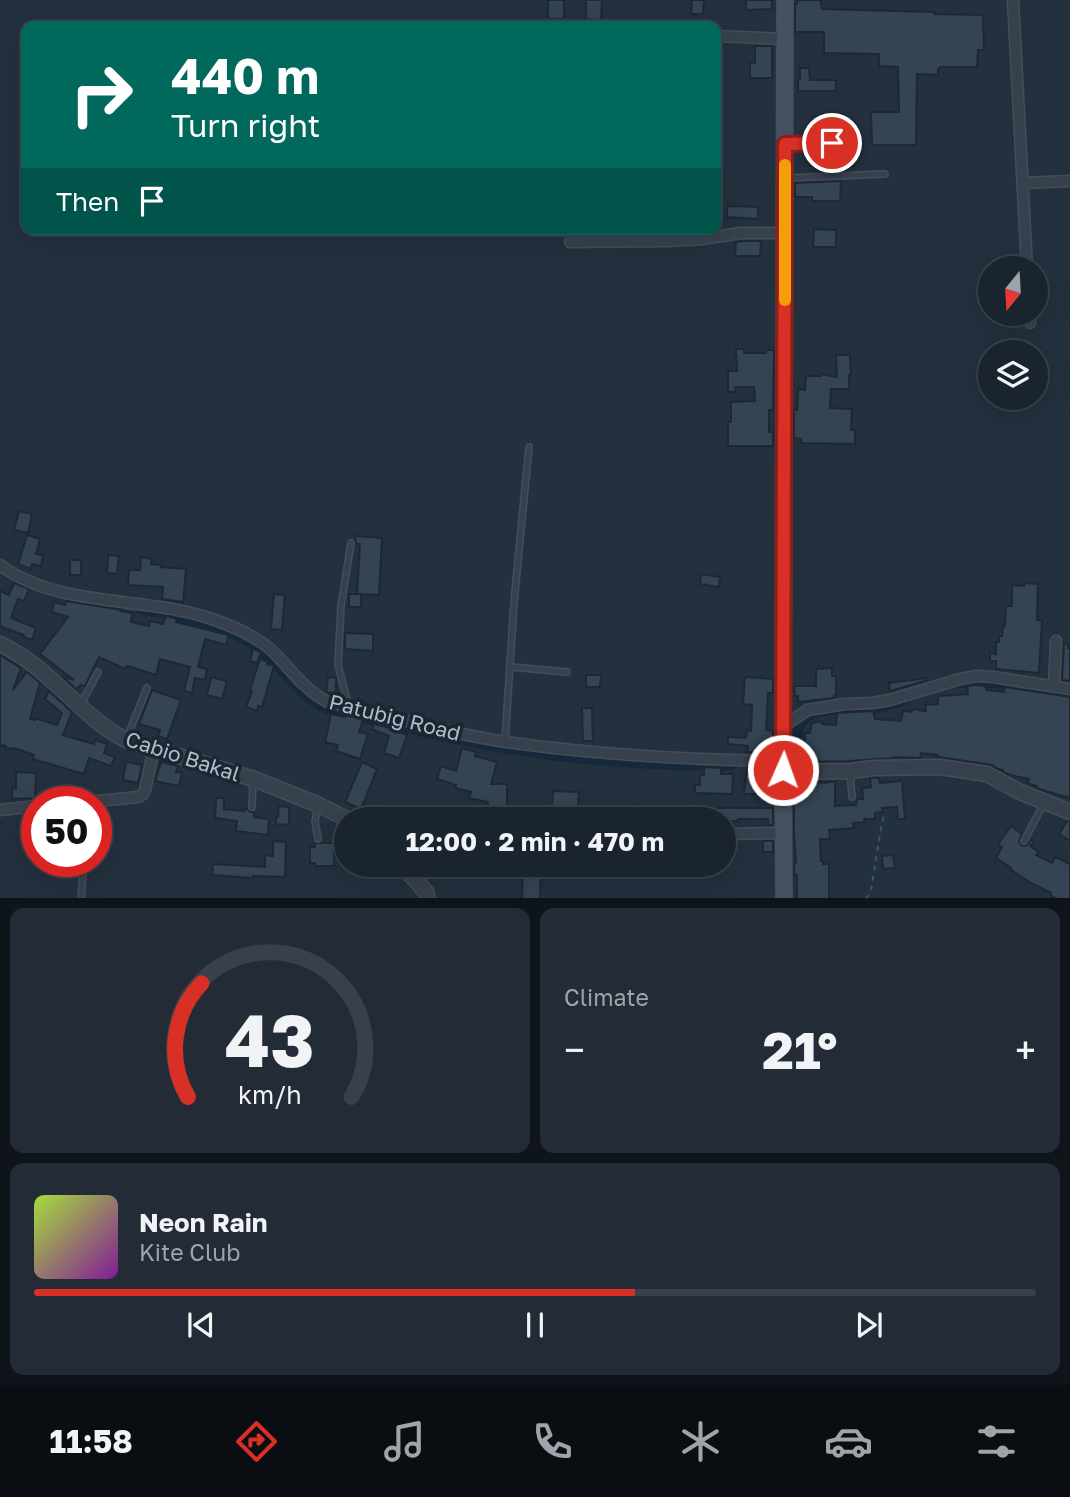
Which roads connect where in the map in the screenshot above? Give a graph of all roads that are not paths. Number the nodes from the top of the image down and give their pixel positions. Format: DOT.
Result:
graph roads {
  1 [pos="785,0"];
  2 [pos="1013,0"];
  3 [pos="721,36"];
  4 [pos="785,39"];
  5 [pos="855,142"];
  6 [pos="785,144"];
  7 [pos="885,174"];
  8 [pos="785,178"];
  9 [pos="1070,181"];
  10 [pos="1023,183"];
  11 [pos="785,233"];
  12 [pos="570,242"];
  13 [pos="1026,256"];
  14 [pos="529,447"];
  15 [pos="351,543"];
  16 [pos="0,565"];
  17 [pos="1056,641"];
  18 [pos="0,644"];
  19 [pos="510,667"];
  20 [pos="98,672"];
  21 [pos="567,672"];
  22 [pos="1054,686"];
  23 [pos="147,688"];
  24 [pos="1070,689"];
  25 [pos="80,707"];
  26 [pos="349,707"];
  27 [pos="785,725"];
  28 [pos="126,740"];
  29 [pos="505,742"];
  30 [pos="149,747"];
  31 [pos="783,766"];
  32 [pos="850,771"];
  33 [pos="254,779"];
  34 [pos="852,797"];
  35 [pos="112,800"];
  36 [pos="1045,802"];
  37 [pos="319,804"];
  38 [pos="252,807"];
  39 [pos="21,808"];
  40 [pos="0,810"];
  41 [pos="334,812"];
  42 [pos="1070,812"];
  43 [pos="784,833"];
  44 [pos="736,834"];
  45 [pos="318,839"];
  46 [pos="1024,841"];
  47 [pos="83,877"];
  48 [pos="413,877"];
  49 [pos="81,898"];
  50 [pos="428,898"];
  51 [pos="785,898"];
  1 -- 4 [label="main road"];
  2 -- 10 [label="street"];
  3 -- 4 [label="street"];
  4 -- 6 [label="main road"];
  5 -- 6 [label="lane"];
  6 -- 8 [label="main road"];
  7 -- 8 [label="lane"];
  8 -- 11 [label="main road"];
  9 -- 10 [label="street"];
  10 -- 13 [label="street"];
  11 -- 12 [label="street"];
  11 -- 27 [label="main road"];
  14 -- 19 [label="lane"];
  15 -- 26 [label="lane"];
  16 -- 26 [label="street, Patubig Road"];
  17 -- 22 [label="street"];
  18 -- 25 [label="street, Cabio Bakal"];
  19 -- 21 [label="lane"];
  19 -- 29 [label="lane"];
  20 -- 25 [label="lane"];
  22 -- 24 [label="street"];
  22 -- 27 [label="street"];
  23 -- 28 [label="lane"];
  25 -- 28 [label="street, Cabio Bakal"];
  26 -- 29 [label="street, Patubig Road"];
  27 -- 31 [label="main road"];
  28 -- 30 [label="street, Cabio Bakal"];
  29 -- 31 [label="street, Patubig Road"];
  30 -- 33 [label="street, Cabio Bakal"];
  30 -- 35 [label="street"];
  31 -- 32 [label="street"];
  31 -- 43 [label="main road"];
  32 -- 34 [label="lane"];
  32 -- 36 [label="street"];
  33 -- 37 [label="street, Cabio Bakal"];
  33 -- 38 [label="lane"];
  36 -- 42 [label="street"];
  36 -- 46 [label="lane"];
  37 -- 41 [label="street, Cabio Bakal"];
  37 -- 45 [label="lane"];
  39 -- 40 [label="street"];
  43 -- 44 [label="street"];
  43 -- 51 [label="main road"];
  47 -- 49 [label="lane"];
  48 -- 50 [label="street"];
}
